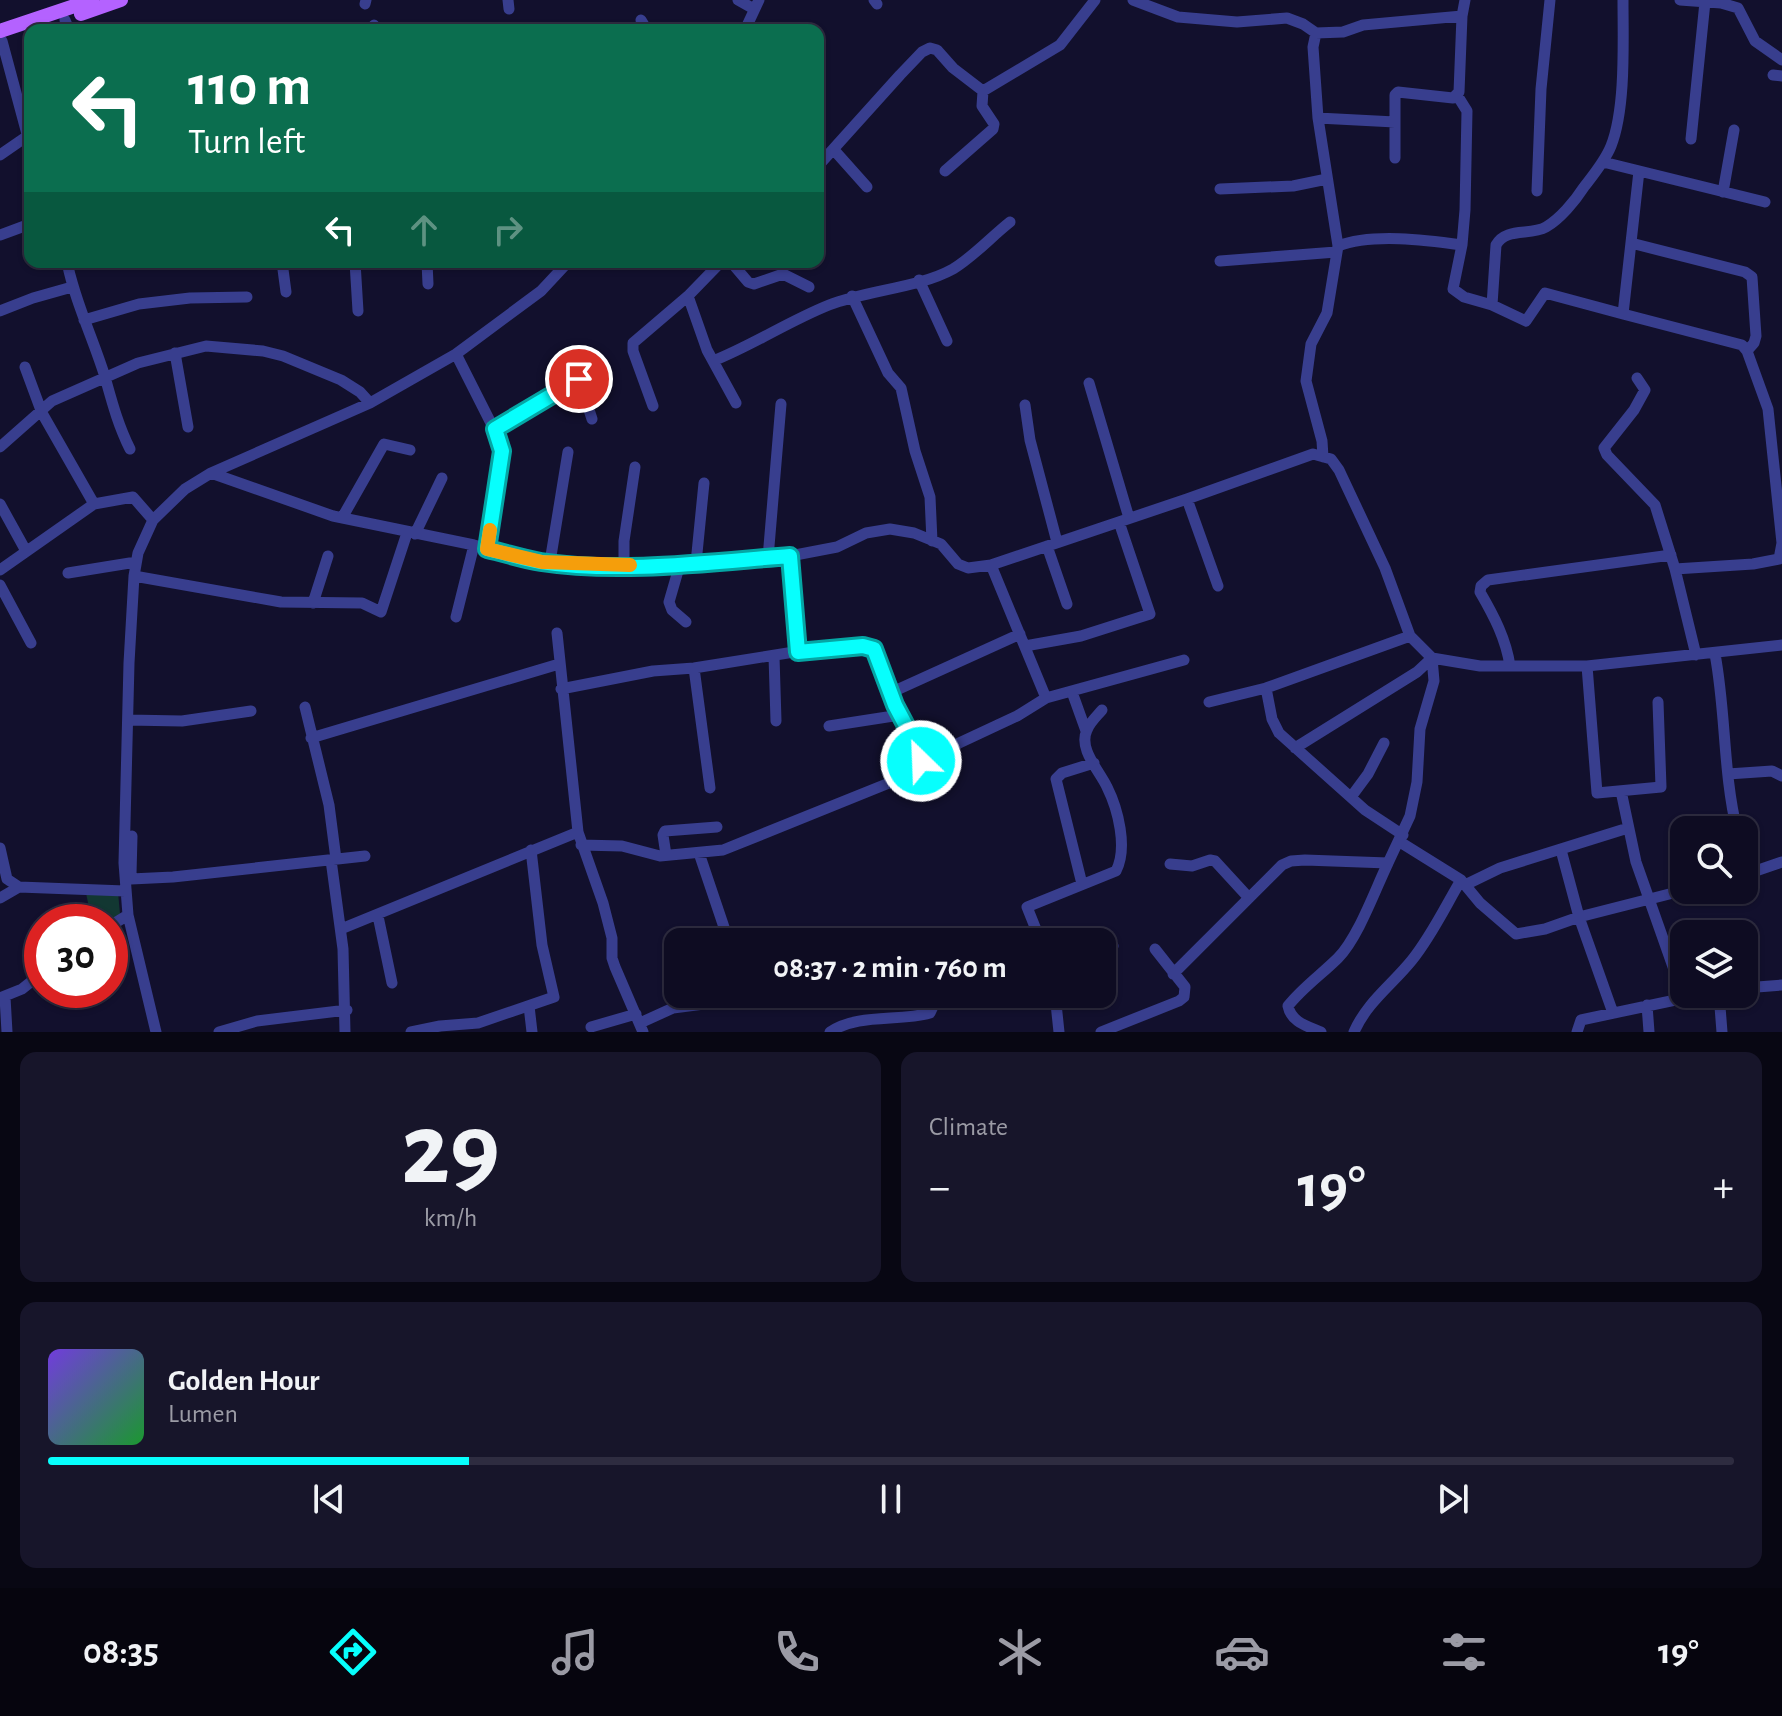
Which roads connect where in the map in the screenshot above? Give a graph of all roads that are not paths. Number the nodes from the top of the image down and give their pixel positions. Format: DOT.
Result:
graph roads {
  1 [pos="92,0"];
  2 [pos="121,0"];
  3 [pos="738,0"];
  4 [pos="1095,0"];
  5 [pos="1133,0"];
  6 [pos="1465,0"];
  7 [pos="1550,0"];
  8 [pos="1623,0"];
  9 [pos="1680,0"];
  10 [pos="1705,2"];
  11 [pos="756,4"];
  12 [pos="1462,16"];
  13 [pos="35,24"];
  14 [pos="69,24"];
  15 [pos="748,24"];
  16 [pos="24,28"];
  17 [pos="24,33"];
  18 [pos="1316,33"];
  19 [pos="1,38"];
  20 [pos="1782,60"];
  21 [pos="983,91"];
  22 [pos="1457,95"];
  23 [pos="1318,118"];
  24 [pos="1395,122"];
  25 [pos="24,126"];
  26 [pos="1734,130"];
  27 [pos="1691,139"];
  28 [pos="24,143"];
  29 [pos="834,150"];
  30 [pos="0,155"];
  31 [pos="1395,158"];
  32 [pos="824,160"];
  33 [pos="1603,162"];
  34 [pos="945,171"];
  35 [pos="1639,171"];
  36 [pos="1327,179"];
  37 [pos="867,187"];
  38 [pos="1220,189"];
  39 [pos="1537,191"];
  40 [pos="1723,192"];
  41 [pos="1765,202"];
  42 [pos="1010,222"];
  43 [pos="24,226"];
  44 [pos="0,235"];
  45 [pos="1631,243"];
  46 [pos="1462,245"];
  47 [pos="1337,249"];
  48 [pos="1220,261"];
  49 [pos="68,268"];
  50 [pos="283,268"];
  51 [pos="355,268"];
  52 [pos="427,268"];
  53 [pos="562,268"];
  54 [pos="715,268"];
  55 [pos="736,268"];
  56 [pos="919,280"];
  57 [pos="428,284"];
  58 [pos="72,287"];
  59 [pos="809,287"];
  60 [pos="286,292"];
  61 [pos="688,296"];
  62 [pos="852,296"];
  63 [pos="247,297"];
  64 [pos="1492,305"];
  65 [pos="0,311"];
  66 [pos="358,311"];
  67 [pos="1623,314"];
  68 [pos="84,320"];
  69 [pos="947,341"];
  70 [pos="1747,351"];
  71 [pos="175,353"];
  72 [pos="456,354"];
  73 [pos="713,361"];
  74 [pos="25,367"];
  75 [pos="105,378"];
  76 [pos="1637,378"];
  77 [pos="1089,383"];
  78 [pos="370,403"];
  79 [pos="736,403"];
  80 [pos="781,404"];
  81 [pos="1025,405"];
  82 [pos="653,406"];
  83 [pos="42,413"];
  84 [pos="592,419"];
  85 [pos="188,427"];
  86 [pos="495,429"];
  87 [pos="0,447"];
  88 [pos="130,449"];
  89 [pos="410,450"];
  90 [pos="568,452"];
  91 [pos="1323,457"];
  92 [pos="635,467"];
  93 [pos="211,473"];
  94 [pos="442,478"];
  95 [pos="704,483"];
  96 [pos="1187,499"];
  97 [pos="0,504"];
  98 [pos="94,504"];
  99 [pos="342,518"];
  100 [pos="153,520"];
  101 [pos="1124,520"];
  102 [pos="411,533"];
  103 [pos="932,541"];
  104 [pos="1052,544"];
  105 [pos="474,545"];
  106 [pos="487,549"];
  107 [pos="26,551"];
  108 [pos="1671,555"];
  109 [pos="328,556"];
  110 [pos="790,556"];
  111 [pos="768,558"];
  112 [pos="136,562"];
  113 [pos="550,562"];
  114 [pos="696,563"];
  115 [pos="680,564"];
  116 [pos="991,565"];
  117 [pos="624,566"];
  118 [pos="1675,569"];
  119 [pos="0,570"];
  120 [pos="68,573"];
  121 [pos="134,576"];
  122 [pos="0,585"];
  123 [pos="1218,586"];
  124 [pos="313,603"];
  125 [pos="1067,604"];
  126 [pos="456,617"];
  127 [pos="686,622"];
  128 [pos="557,633"];
  129 [pos="1020,634"];
  130 [pos="1410,636"];
  131 [pos="31,643"];
  132 [pos="1782,645"];
  133 [pos="1025,646"];
  134 [pos="798,652"];
  135 [pos="1715,654"];
  136 [pos="1696,655"];
  137 [pos="774,656"];
  138 [pos="1432,658"];
  139 [pos="1184,660"];
  140 [pos="559,664"];
  141 [pos="1510,666"];
  142 [pos="1587,666"];
  143 [pos="694,668"];
  144 [pos="1266,688"];
  145 [pos="561,689"];
  146 [pos="1072,692"];
  147 [pos="890,693"];
  148 [pos="1046,698"];
  149 [pos="1209,702"];
  150 [pos="1658,702"];
  151 [pos="305,707"];
  152 [pos="1102,710"];
  153 [pos="251,711"];
  154 [pos="900,715"];
  155 [pos="128,720"];
  156 [pos="776,721"];
  157 [pos="829,726"];
  158 [pos="1086,731"];
  159 [pos="311,738"];
  160 [pos="1384,743"];
  161 [pos="1295,748"];
  162 [pos="922,756"];
  163 [pos="1094,763"];
  164 [pos="1728,774"];
  165 [pos="1782,776"];
  166 [pos="710,788"];
  167 [pos="1621,791"];
  168 [pos="1351,797"];
  169 [pos="1735,816"];
  170 [pos="717,827"];
  171 [pos="1628,828"];
  172 [pos="580,838"];
  173 [pos="1401,839"];
  174 [pos="0,848"];
  175 [pos="531,850"];
  176 [pos="1561,850"];
  177 [pos="699,853"];
  178 [pos="666,855"];
  179 [pos="365,856"];
  180 [pos="334,860"];
  181 [pos="1782,862"];
  182 [pos="1388,863"];
  183 [pos="1170,864"];
  184 [pos="2,869"];
  185 [pos="1758,871"];
  186 [pos="131,879"];
  187 [pos="1463,882"];
  188 [pos="1082,884"];
  189 [pos="19,887"];
  190 [pos="125,891"];
  191 [pos="1670,894"];
  192 [pos="0,898"];
  193 [pos="1249,898"];
  194 [pos="1648,899"];
  195 [pos="127,904"];
  196 [pos="128,915"];
  197 [pos="378,916"];
  198 [pos="1579,917"];
  199 [pos="724,928"];
  200 [pos="1035,928"];
  201 [pos="341,929"];
  202 [pos="1155,949"];
  203 [pos="1670,960"];
  204 [pos="1173,974"];
  205 [pos="392,983"];
  206 [pos="1782,985"];
  207 [pos="24,987"];
  208 [pos="1758,987"];
  209 [pos="3,997"];
  210 [pos="1670,1001"];
  211 [pos="1647,1005"];
  212 [pos="529,1006"];
  213 [pos="673,1008"];
  214 [pos="932,1008"];
  215 [pos="1056,1008"];
  216 [pos="1720,1008"];
  217 [pos="347,1010"];
  218 [pos="1613,1013"];
  219 [pos="640,1023"];
  220 [pos="591,1027"];
  221 [pos="7,1032"];
  222 [pos="156,1032"];
  223 [pos="163,1032"];
  224 [pos="219,1032"];
  225 [pos="345,1032"];
  226 [pos="411,1032"];
  227 [pos="532,1032"];
  228 [pos="830,1032"];
  229 [pos="1059,1032"];
  230 [pos="1101,1032"];
  231 [pos="1321,1032"];
  232 [pos="1354,1032"];
  233 [pos="1577,1032"];
  234 [pos="1649,1032"];
  235 [pos="1722,1032"];
  1 -- 13 [label="main road"];
  2 -- 14 [label="main road"];
  3 -- 11 [label="street"];
  4 -- 21 [label="street"];
  5 -- 18 [label="street"];
  6 -- 12 [label="street"];
  7 -- 39 [label="street"];
  8 -- 33 [label="street"];
  9 -- 10 [label="street"];
  10 -- 20 [label="street"];
  10 -- 27 [label="street"];
  11 -- 15 [label="street"];
  12 -- 18 [label="street"];
  12 -- 22 [label="street"];
  16 -- 19 [label="main road"];
  17 -- 19 [label="main road"];
  18 -- 23 [label="street"];
  19 -- 25 [label="street"];
  21 -- 29 [label="street"];
  21 -- 34 [label="street"];
  22 -- 24 [label="street"];
  22 -- 46 [label="street"];
  23 -- 24 [label="street"];
  23 -- 36 [label="street"];
  24 -- 31 [label="street"];
  26 -- 40 [label="street"];
  28 -- 30 [label="street"];
  29 -- 32 [label="street"];
  29 -- 37 [label="street"];
  33 -- 35 [label="street"];
  33 -- 64 [label="street"];
  35 -- 40 [label="street"];
  35 -- 45 [label="street"];
  36 -- 38 [label="street"];
  36 -- 47 [label="street"];
  40 -- 41 [label="street"];
  42 -- 56 [label="street"];
  43 -- 44 [label="street"];
  45 -- 67 [label="street"];
  45 -- 70 [label="street"];
  46 -- 47 [label="street"];
  46 -- 64 [label="street"];
  47 -- 48 [label="street"];
  47 -- 91 [label="street"];
  49 -- 58 [label="street"];
  50 -- 60 [label="street"];
  51 -- 66 [label="street"];
  52 -- 57 [label="street"];
  53 -- 72 [label="street"];
  54 -- 61 [label="street"];
  55 -- 59 [label="street"];
  56 -- 62 [label="street"];
  56 -- 69 [label="street"];
  58 -- 65 [label="street"];
  58 -- 68 [label="street"];
  61 -- 73 [label="street"];
  61 -- 82 [label="street"];
  62 -- 73 [label="street"];
  62 -- 103 [label="street"];
  63 -- 68 [label="street"];
  64 -- 67 [label="street"];
  67 -- 70 [label="street"];
  68 -- 75 [label="street"];
  70 -- 118 [label="street"];
  71 -- 75 [label="street"];
  71 -- 78 [label="street"];
  71 -- 85 [label="street"];
  72 -- 78 [label="street"];
  72 -- 86 [label="street"];
  73 -- 79 [label="street"];
  74 -- 83 [label="street"];
  75 -- 83 [label="street"];
  75 -- 88 [label="street"];
  76 -- 108 [label="street"];
  77 -- 101 [label="street"];
  78 -- 93 [label="street"];
  80 -- 111 [label="street"];
  81 -- 104 [label="street"];
  83 -- 87 [label="street"];
  83 -- 98 [label="street"];
  84 -- 86 [label="street"];
  86 -- 106 [label="street"];
  89 -- 99 [label="street"];
  90 -- 113 [label="street"];
  91 -- 96 [label="street"];
  91 -- 130 [label="street"];
  92 -- 117 [label="street"];
  93 -- 99 [label="street"];
  93 -- 100 [label="street"];
  94 -- 102 [label="street"];
  95 -- 114 [label="street"];
  96 -- 101 [label="street"];
  96 -- 123 [label="street"];
  97 -- 107 [label="street"];
  98 -- 100 [label="street"];
  98 -- 107 [label="street"];
  99 -- 102 [label="street"];
  100 -- 112 [label="street"];
  101 -- 104 [label="street"];
  101 -- 133 [label="street"];
  102 -- 105 [label="street"];
  102 -- 124 [label="street"];
  103 -- 110 [label="street"];
  103 -- 116 [label="street"];
  104 -- 116 [label="street"];
  104 -- 125 [label="street"];
  105 -- 106 [label="street"];
  105 -- 126 [label="street"];
  106 -- 113 [label="street"];
  107 -- 119 [label="street"];
  108 -- 118 [label="street"];
  108 -- 141 [label="street"];
  109 -- 124 [label="street"];
  110 -- 111 [label="street"];
  110 -- 134 [label="street"];
  111 -- 114 [label="street"];
  112 -- 120 [label="street"];
  112 -- 121 [label="street"];
  113 -- 117 [label="street"];
  114 -- 115 [label="street"];
  115 -- 117 [label="street"];
  115 -- 127 [label="street"];
  116 -- 129 [label="street"];
  118 -- 136 [label="street"];
  121 -- 124 [label="street"];
  121 -- 155 [label="street"];
  122 -- 131 [label="street"];
  128 -- 140 [label="street"];
  129 -- 133 [label="street"];
  129 -- 147 [label="street"];
  130 -- 138 [label="street"];
  130 -- 144 [label="street"];
  132 -- 135 [label="street"];
  133 -- 148 [label="street"];
  134 -- 137 [label="street"];
  134 -- 147 [label="street"];
  135 -- 136 [label="street"];
  135 -- 164 [label="street"];
  136 -- 142 [label="street"];
  137 -- 143 [label="street"];
  137 -- 156 [label="street"];
  138 -- 141 [label="street"];
  138 -- 161 [label="street"];
  138 -- 173 [label="street"];
  139 -- 146 [label="street"];
  140 -- 145 [label="street"];
  140 -- 159 [label="street"];
  141 -- 142 [label="street"];
  142 -- 167 [label="street"];
  143 -- 145 [label="street"];
  143 -- 166 [label="street"];
  144 -- 149 [label="street"];
  144 -- 161 [label="street"];
  145 -- 172 [label="street"];
  146 -- 148 [label="street"];
  146 -- 158 [label="street"];
  147 -- 154 [label="street"];
  148 -- 162 [label="street"];
  150 -- 167 [label="street"];
  151 -- 159 [label="street"];
  152 -- 158 [label="street"];
  153 -- 155 [label="street"];
  154 -- 157 [label="street"];
  154 -- 162 [label="street"];
  155 -- 186 [label="street"];
  155 -- 190 [label="street"];
  158 -- 163 [label="street"];
  159 -- 180 [label="street"];
  160 -- 168 [label="street"];
  161 -- 168 [label="street"];
  162 -- 177 [label="street"];
  163 -- 188 [label="street"];
  163 -- 188 [label="street"];
  164 -- 165 [label="street"];
  164 -- 169 [label="street"];
  167 -- 171 [label="street"];
  168 -- 173 [label="street"];
  170 -- 178 [label="street"];
  171 -- 176 [label="street"];
  171 -- 194 [label="street"];
  172 -- 175 [label="street"];
  172 -- 178 [label="street"];
  172 -- 219 [label="street"];
  173 -- 182 [label="street"];
  173 -- 187 [label="street"];
  174 -- 184 [label="street"];
  175 -- 197 [label="street"];
  175 -- 212 [label="street"];
  176 -- 187 [label="street"];
  176 -- 198 [label="street"];
  177 -- 178 [label="street"];
  177 -- 199 [label="street"];
  179 -- 180 [label="street"];
  180 -- 186 [label="street"];
  180 -- 201 [label="street"];
  181 -- 185 [label="street"];
  182 -- 193 [label="street"];
  182 -- 231 [label="street"];
  183 -- 193 [label="street"];
  184 -- 189 [label="street"];
  186 -- 223 [label="street"];
  187 -- 198 [label="street"];
  187 -- 232 [label="street"];
  188 -- 200 [label="street"];
  189 -- 190 [label="street"];
  189 -- 192 [label="street"];
  190 -- 195 [label="street"];
  191 -- 194 [label="street"];
  193 -- 204 [label="street"];
  194 -- 198 [label="street"];
  194 -- 203 [label="street"];
  196 -- 222 [label="street"];
  197 -- 201 [label="street"];
  197 -- 205 [label="street"];
  198 -- 218 [label="street"];
  201 -- 217 [label="street"];
  202 -- 204 [label="street"];
  204 -- 230 [label="street"];
  206 -- 208 [label="street"];
  207 -- 209 [label="street"];
  209 -- 221 [label="street"];
  210 -- 211 [label="street"];
  211 -- 218 [label="street"];
  211 -- 234 [label="street"];
  212 -- 226 [label="street"];
  212 -- 227 [label="street"];
  213 -- 219 [label="street"];
  214 -- 228 [label="street"];
  215 -- 229 [label="street"];
  216 -- 235 [label="street"];
  217 -- 224 [label="street"];
  217 -- 225 [label="street"];
  218 -- 233 [label="street"];
  219 -- 220 [label="street"];
}
